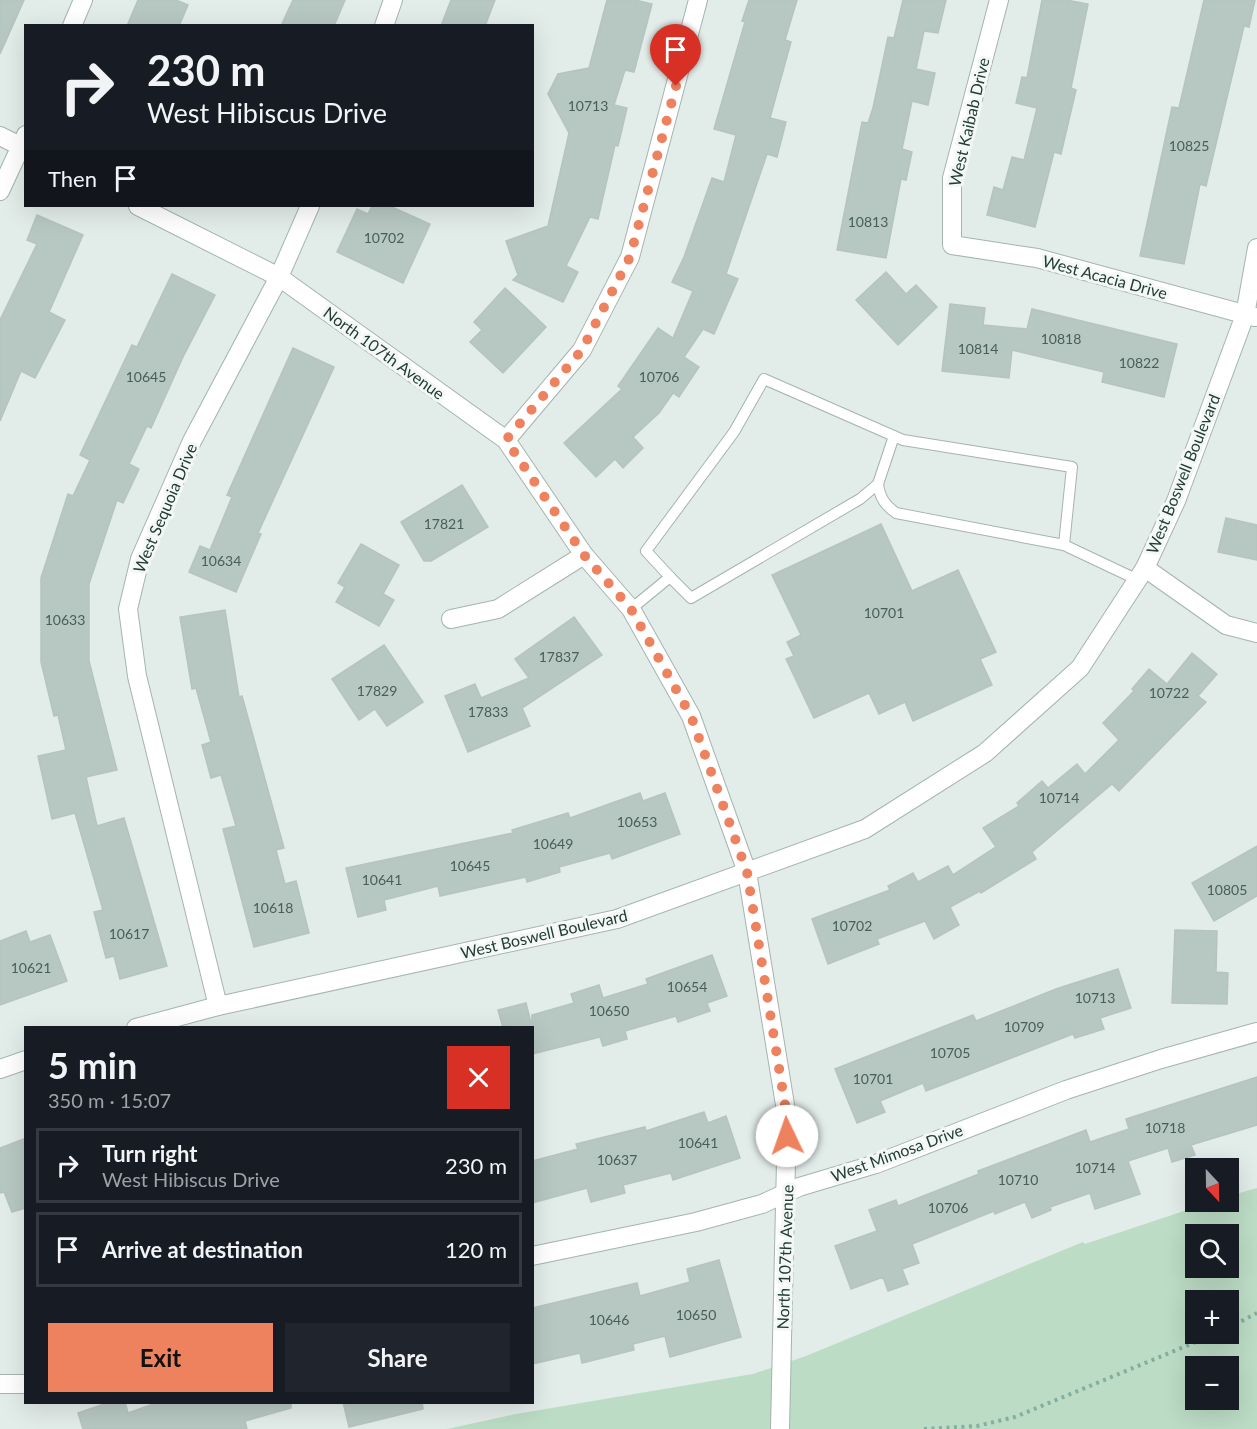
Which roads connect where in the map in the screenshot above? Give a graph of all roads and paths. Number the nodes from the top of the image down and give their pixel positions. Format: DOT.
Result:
graph roads {
  1 [pos="83,0"];
  2 [pos="393,0"];
  3 [pos="698,0"];
  4 [pos="999,0"];
  5 [pos="73,24"];
  6 [pos="385,24"];
  7 [pos="0,136"];
  8 [pos="24,144"];
  9 [pos="0,190"];
  10 [pos="140,207"];
  11 [pos="310,207"];
  12 [pos="952,245"];
  13 [pos="1257,248"];
  14 [pos="279,277"];
  15 [pos="1251,316"];
  16 [pos="894,436"];
  17 [pos="506,440"];
  18 [pos="878,484"];
  19 [pos="1064,545"];
  20 [pos="584,555"];
  21 [pos="1141,574"];
  22 [pos="670,577"];
  23 [pos="631,609"];
  24 [pos="452,619"];
  25 [pos="1257,633"];
  26 [pos="747,872"];
  27 [pos="218,1006"];
  28 [pos="143,1026"];
  29 [pos="1257,1032"];
  30 [pos="24,1061"];
  31 [pos="0,1069"];
  32 [pos="787,1192"];
  33 [pos="534,1256"];
  34 [pos="1257,1313"];
  35 [pos="1239,1322"];
  36 [pos="1191,1344"];
  37 [pos="24,1383"];
  38 [pos="0,1384"];
  39 [pos="780,1429"];
  40 [pos="924,1429"];
  1 -- 5 [label="street"];
  2 -- 6 [label="street"];
  3 -- 17 [label="street"];
  4 -- 12 [label="street, West Kaibab Drive"];
  7 -- 8 [label="street"];
  8 -- 9 [label="street"];
  10 -- 14 [label="street, North 107th Avenue"];
  11 -- 14 [label="street, West Sequoia Drive"];
  12 -- 15 [label="street, West Acacia Drive"];
  13 -- 15 [label="street, West Boswell Boulevard"];
  14 -- 17 [label="street, North 107th Avenue"];
  14 -- 27 [label="street, West Sequoia Drive"];
  15 -- 21 [label="street, West Boswell Boulevard"];
  16 -- 18 [label="lane"];
  16 -- 19 [label="lane"];
  16 -- 22 [label="lane"];
  17 -- 20 [label="street, North 107th Avenue"];
  18 -- 19 [label="lane"];
  18 -- 22 [label="lane"];
  19 -- 21 [label="lane"];
  20 -- 23 [label="street, North 107th Avenue"];
  20 -- 24 [label="street"];
  21 -- 25 [label="street"];
  21 -- 26 [label="street, West Boswell Boulevard"];
  22 -- 23 [label="lane"];
  23 -- 26 [label="street, North 107th Avenue"];
  26 -- 27 [label="street, West Boswell Boulevard"];
  26 -- 32 [label="street, North 107th Avenue"];
  27 -- 28 [label="street, West Boswell Boulevard"];
  29 -- 32 [label="street, West Mimosa Drive"];
  30 -- 31 [label="street"];
  32 -- 33 [label="street, West Mimosa Drive"];
  32 -- 39 [label="street, North 107th Avenue"];
  34 -- 35 [label="path"];
  36 -- 40 [label="path"];
  37 -- 38 [label="street"];
}
